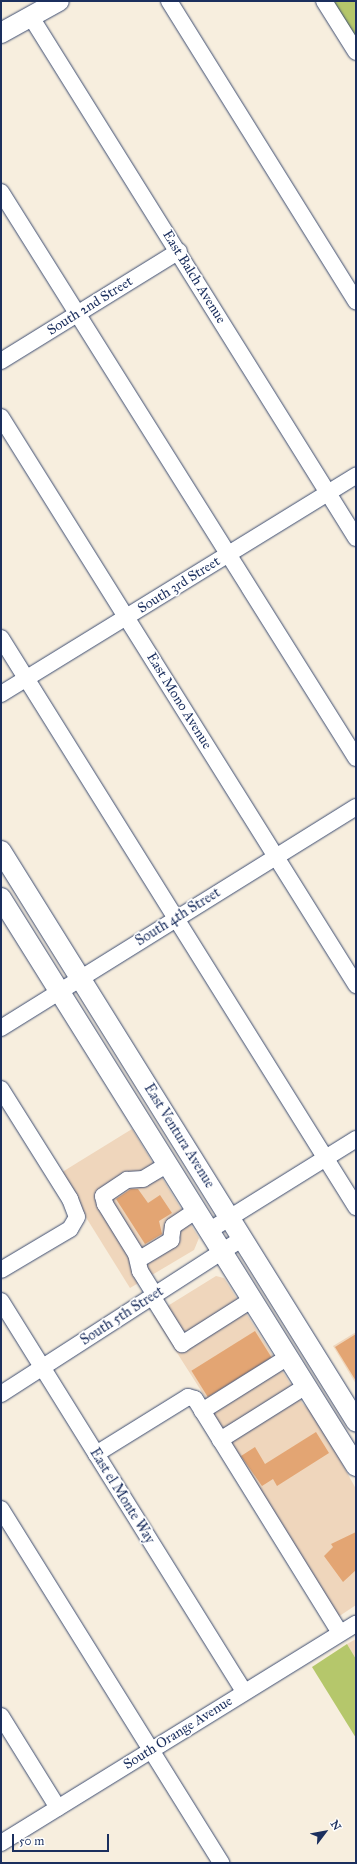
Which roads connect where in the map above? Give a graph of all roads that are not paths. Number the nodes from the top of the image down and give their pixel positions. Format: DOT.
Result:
graph roads {
  1 [pos="169,1"];
  2 [pos="324,1"];
  3 [pos="55,2"];
  4 [pos="31,17"];
  5 [pos="1,33"];
  6 [pos="356,52"];
  7 [pos="1,192"];
  8 [pos="179,251"];
  9 [pos="356,301"];
  10 [pos="77,314"];
  11 [pos="1,360"];
  12 [pos="1,417"];
  13 [pos="356,476"];
  14 [pos="328,493"];
  15 [pos="356,538"];
  16 [pos="229,554"];
  17 [pos="126,617"];
  18 [pos="1,638"];
  19 [pos="26,678"];
  20 [pos="1,694"];
  21 [pos="356,758"];
  22 [pos="356,807"];
  23 [pos="1,851"];
  24 [pos="276,857"];
  25 [pos="1,898"];
  26 [pos="176,918"];
  27 [pos="80,978"];
  28 [pos="356,985"];
  29 [pos="59,990"];
  30 [pos="1,1028"];
  31 [pos="1,1089"];
  32 [pos="356,1139"];
  33 [pos="325,1158"];
  34 [pos="168,1164"];
  35 [pos="356,1207"];
  36 [pos="197,1210"];
  37 [pos="230,1217"];
  38 [pos="210,1230"];
  39 [pos="243,1238"];
  40 [pos="223,1251"];
  41 [pos="138,1260"];
  42 [pos="1,1270"];
  43 [pos="154,1295"];
  44 [pos="253,1299"];
  45 [pos="1,1302"];
  46 [pos="288,1357"];
  47 [pos="43,1368"];
  48 [pos="306,1386"];
  49 [pos="1,1394"];
  50 [pos="202,1411"];
  51 [pos="356,1420"];
  52 [pos="220,1440"];
  53 [pos="96,1454"];
  54 [pos="356,1466"];
  55 [pos="1,1510"];
  56 [pos="356,1624"];
  57 [pos="340,1634"];
  58 [pos="244,1691"];
  59 [pos="1,1716"];
  60 [pos="150,1750"];
  61 [pos="58,1808"];
  62 [pos="1,1843"];
  63 [pos="221,1863"];
  1 -- 9 [label="street"];
  2 -- 6 [label="street"];
  3 -- 4 [label="main road"];
  4 -- 5 [label="main road"];
  4 -- 8 [label="street, East Balch Avenue"];
  7 -- 10 [label="street"];
  8 -- 10 [label="street, South 2nd Street"];
  8 -- 14 [label="street, East Balch Avenue"];
  10 -- 11 [label="street, South 2nd Street"];
  10 -- 16 [label="street"];
  12 -- 17 [label="street, East Mono Avenue"];
  13 -- 14 [label="street, South 3rd Street"];
  14 -- 15 [label="street, East Balch Avenue"];
  14 -- 16 [label="street, South 3rd Street"];
  16 -- 17 [label="street, South 3rd Street"];
  16 -- 21 [label="street"];
  17 -- 19 [label="street, South 3rd Street"];
  17 -- 24 [label="street, East Mono Avenue"];
  18 -- 19 [label="street"];
  19 -- 20 [label="street, South 3rd Street"];
  19 -- 26 [label="street"];
  22 -- 24 [label="street, South 4th Street"];
  23 -- 27 [label="main road, East Ventura Avenue"];
  24 -- 26 [label="street, South 4th Street"];
  24 -- 28 [label="street, East Mono Avenue"];
  25 -- 29 [label="main road, East Ventura Avenue"];
  26 -- 27 [label="street, South 4th Street"];
  26 -- 33 [label="street"];
  27 -- 29 [label="street, South 4th Street"];
  27 -- 37 [label="main road, East Ventura Avenue"];
  29 -- 30 [label="street, South 4th Street"];
  29 -- 34 [label="main road, East Ventura Avenue"];
  31 -- 42 [label="street"];
  32 -- 33 [label="street"];
  33 -- 35 [label="street"];
  33 -- 37 [label="street"];
  34 -- 36 [label="main road, East Ventura Avenue"];
  34 -- 41 [label="street"];
  36 -- 38 [label="main road, East Ventura Avenue"];
  36 -- 41 [label="street"];
  37 -- 38 [label="street"];
  37 -- 39 [label="main road, East Ventura Avenue"];
  38 -- 40 [label="main road, East Ventura Avenue"];
  39 -- 40 [label="street, South 5th Street"];
  39 -- 51 [label="main road, East Ventura Avenue"];
  40 -- 43 [label="street, South 5th Street"];
  40 -- 44 [label="main road, East Ventura Avenue"];
  41 -- 43 [label="street"];
  43 -- 44 [label="street"];
  43 -- 47 [label="street, South 5th Street"];
  44 -- 46 [label="main road, East Ventura Avenue"];
  45 -- 47 [label="street, East el Monte Way"];
  46 -- 48 [label="main road, East Ventura Avenue"];
  46 -- 50 [label="street"];
  47 -- 49 [label="street, South 5th Street"];
  47 -- 53 [label="street, East el Monte Way"];
  48 -- 52 [label="street"];
  48 -- 54 [label="main road, East Ventura Avenue"];
  50 -- 52 [label="street"];
  50 -- 53 [label="street"];
  52 -- 57 [label="street"];
  53 -- 58 [label="street, East el Monte Way"];
  55 -- 60 [label="street"];
  56 -- 57 [label="street, South Orange Avenue"];
  57 -- 58 [label="street, South Orange Avenue"];
  58 -- 60 [label="street, South Orange Avenue"];
  59 -- 61 [label="street"];
  60 -- 61 [label="street, South Orange Avenue"];
  60 -- 63 [label="street"];
  61 -- 62 [label="street, South Orange Avenue"];
}
